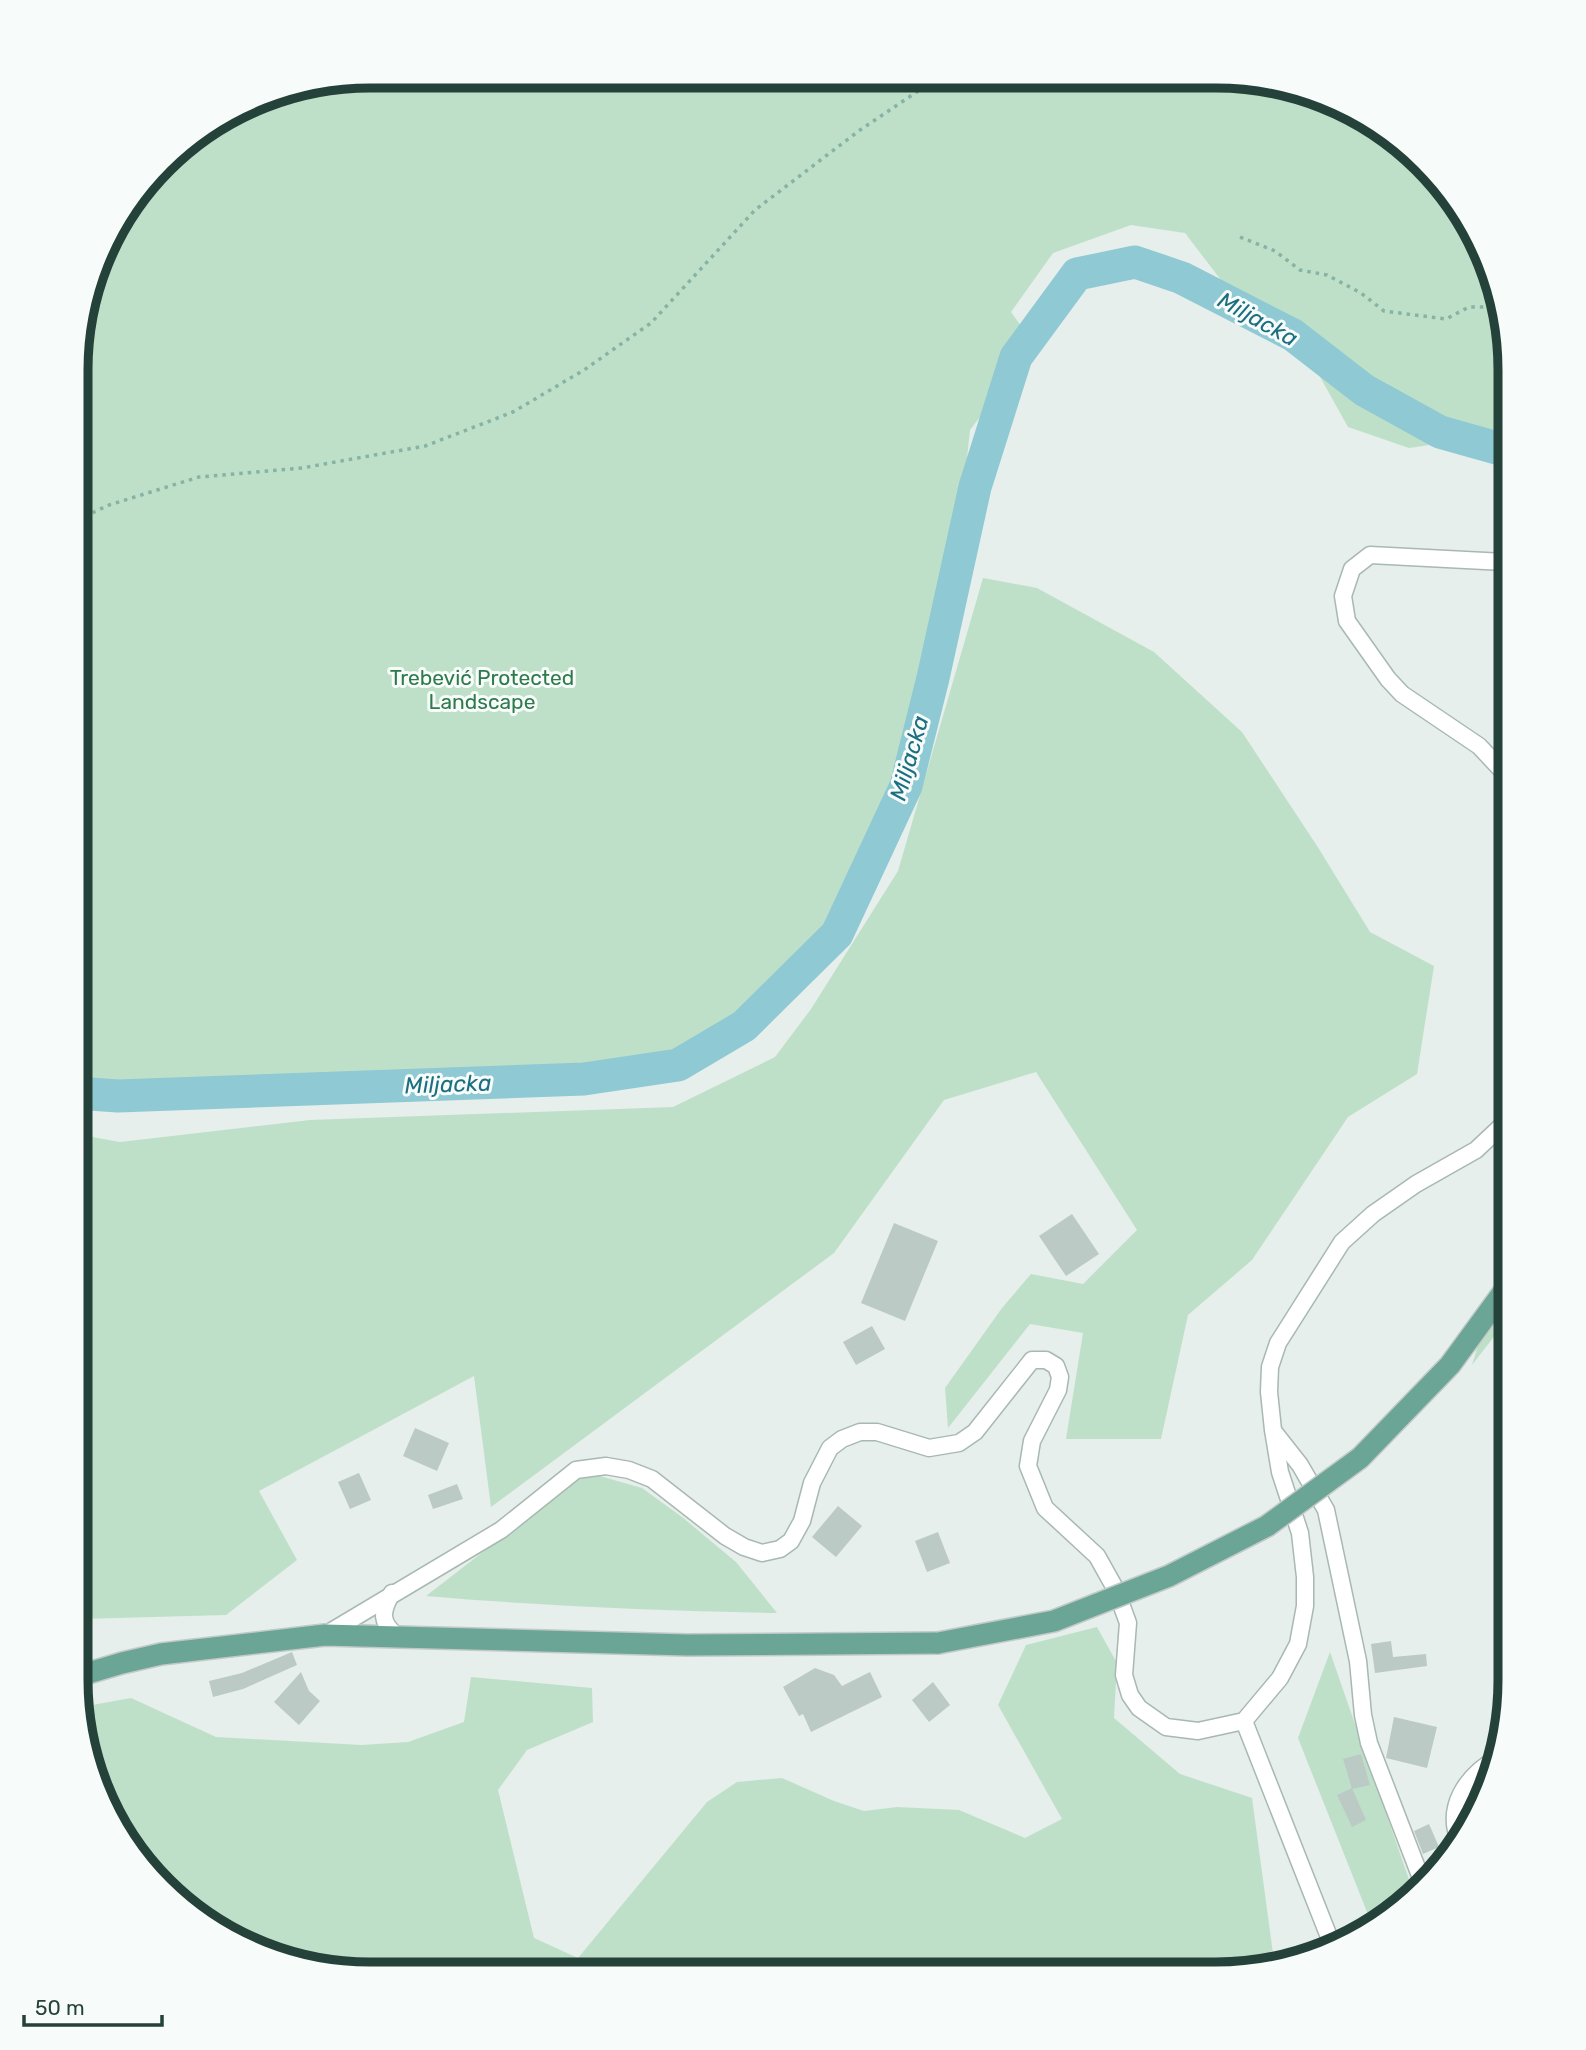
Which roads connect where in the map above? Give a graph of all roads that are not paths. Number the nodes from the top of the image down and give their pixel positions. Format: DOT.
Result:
graph roads {
  1 [pos="1498,562"];
  2 [pos="1498,766"];
  3 [pos="1498,1129"];
  4 [pos="1498,1299"];
  5 [pos="1273,1430"];
  6 [pos="392,1593"];
  7 [pos="325,1635"];
  8 [pos="397,1636"];
  9 [pos="88,1673"];
  10 [pos="1244,1721"];
  11 [pos="1486,1763"];
  12 [pos="1456,1829"];
  13 [pos="1420,1875"];
  14 [pos="1330,1938"];
  1 -- 2 [label="street"];
  3 -- 5 [label="street"];
  4 -- 8 [label="main road, bridge"];
  5 -- 10 [label="street"];
  5 -- 13 [label="street"];
  6 -- 7 [label="street"];
  6 -- 8 [label="street"];
  6 -- 10 [label="street"];
  7 -- 8 [label="main road"];
  7 -- 9 [label="main road"];
  10 -- 14 [label="street"];
  11 -- 12 [label="street"];
}
